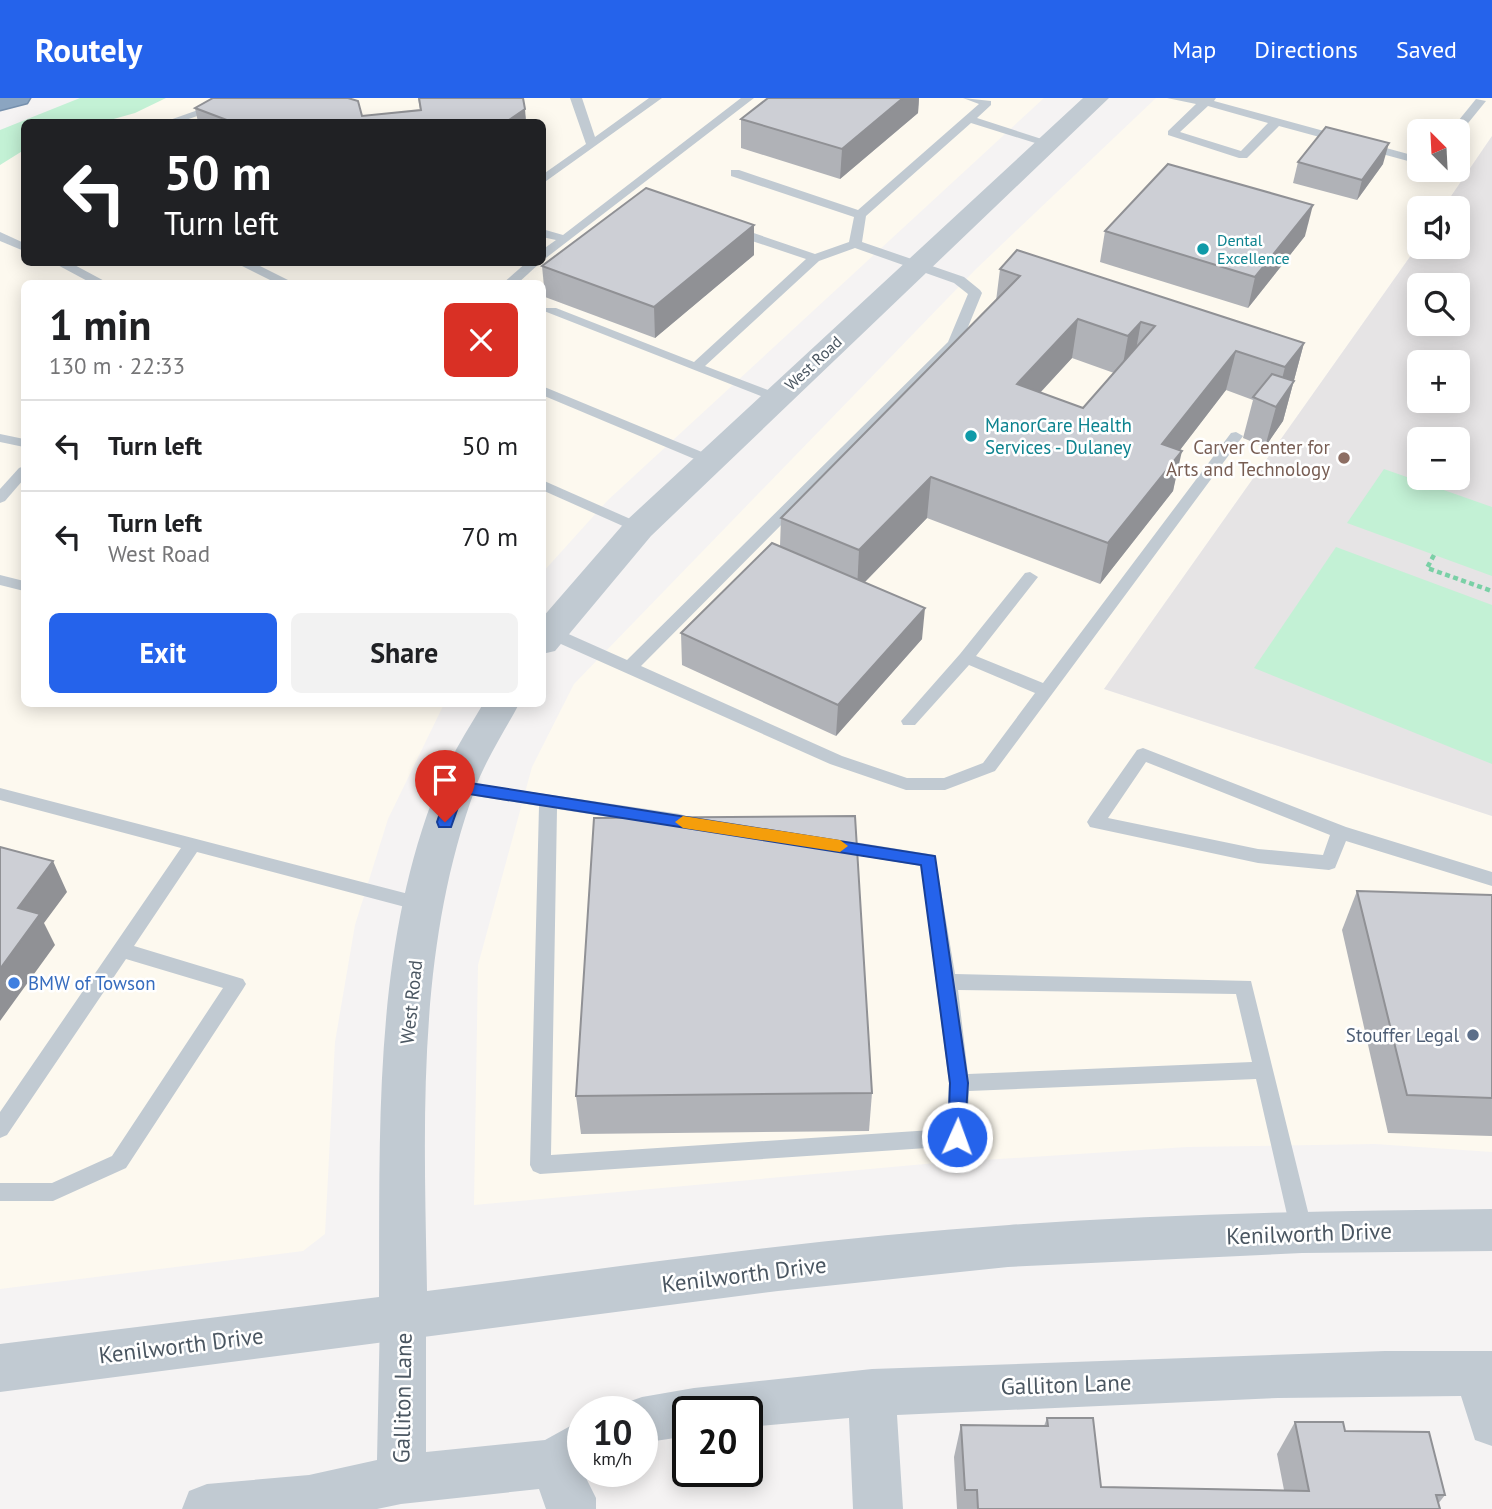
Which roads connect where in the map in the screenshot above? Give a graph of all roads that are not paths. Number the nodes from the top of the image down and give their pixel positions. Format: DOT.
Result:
graph roads {
  1 [pos="18,98"];
  2 [pos="243,98"];
  3 [pos="576,98"];
  4 [pos="748,98"];
  5 [pos="969,98"];
  6 [pos="1097,98"];
  7 [pos="1174,98"];
  8 [pos="654,99"];
  9 [pos="1208,100"];
  10 [pos="1480,101"];
  11 [pos="0,103"];
  12 [pos="179,119"];
  13 [pos="969,119"];
  14 [pos="1466,119"];
  15 [pos="1276,122"];
  16 [pos="1048,144"];
  17 [pos="592,145"];
  18 [pos="1407,159"];
  19 [pos="735,173"];
  20 [pos="546,178"];
  21 [pos="860,215"];
  22 [pos="713,223"];
  23 [pos="546,234"];
  24 [pos="0,236"];
  25 [pos="565,239"];
  26 [pos="855,244"];
  27 [pos="21,246"];
  28 [pos="546,254"];
  29 [pos="815,258"];
  30 [pos="918,265"];
  31 [pos="67,266"];
  32 [pos="262,266"];
  33 [pos="530,266"];
  34 [pos="97,280"];
  35 [pos="284,280"];
  36 [pos="513,280"];
  37 [pos="551,312"];
  38 [pos="696,368"];
  39 [pos="546,392"];
  40 [pos="776,398"];
  41 [pos="1236,436"];
  42 [pos="0,438"];
  43 [pos="21,442"];
  44 [pos="709,460"];
  45 [pos="21,474"];
  46 [pos="546,486"];
  47 [pos="0,498"];
  48 [pos="639,528"];
  49 [pos="1030,577"];
  50 [pos="0,580"];
  51 [pos="21,585"];
  52 [pos="546,637"];
  53 [pos="966,658"];
  54 [pos="631,666"];
  55 [pos="1046,691"];
  56 [pos="499,707"];
  57 [pos="909,721"];
  58 [pos="457,787"];
  59 [pos="0,794"];
  60 [pos="548,800"];
  61 [pos="698,824"];
  62 [pos="1340,832"];
  63 [pos="820,843"];
  64 [pos="193,844"];
  65 [pos="1492,879"];
  66 [pos="424,905"];
  67 [pos="121,950"];
  68 [pos="947,982"];
  69 [pos="1264,1070"];
  70 [pos="959,1083"];
  71 [pos="0,1129"];
  72 [pos="0,1192"];
  73 [pos="1492,1230"];
  74 [pos="1302,1232"];
  75 [pos="403,1316"];
  76 [pos="0,1368"];
  77 [pos="1485,1374"];
  78 [pos="872,1392"];
  79 [pos="658,1417"];
  80 [pos="1492,1423"];
  81 [pos="567,1453"];
  82 [pos="401,1479"];
  83 [pos="570,1487"];
  84 [pos="309,1504"];
  85 [pos="207,1509"];
  86 [pos="571,1509"];
  87 [pos="878,1509"];
  1 -- 11 [label="highway"];
  2 -- 12 [label="lane"];
  3 -- 17 [label="lane"];
  4 -- 25 [label="lane"];
  5 -- 13 [label="lane"];
  6 -- 16 [label="street, West Road"];
  7 -- 9 [label="lane"];
  8 -- 17 [label="lane"];
  9 -- 15 [label="lane"];
  9 -- 15 [label="lane"];
  10 -- 14 [label="lane"];
  13 -- 16 [label="lane"];
  13 -- 21 [label="lane"];
  15 -- 18 [label="lane"];
  16 -- 30 [label="street, West Road"];
  17 -- 20 [label="lane"];
  19 -- 21 [label="lane"];
  21 -- 26 [label="lane"];
  22 -- 29 [label="lane"];
  23 -- 25 [label="lane"];
  24 -- 27 [label="lane"];
  25 -- 28 [label="lane"];
  26 -- 29 [label="lane"];
  26 -- 30 [label="lane"];
  29 -- 38 [label="lane"];
  30 -- 40 [label="street, West Road"];
  30 -- 54 [label="lane"];
  31 -- 34 [label="lane"];
  32 -- 35 [label="lane"];
  33 -- 36 [label="lane"];
  37 -- 38 [label="lane"];
  38 -- 40 [label="lane"];
  39 -- 44 [label="lane"];
  40 -- 44 [label="street, West Road"];
  41 -- 55 [label="lane"];
  42 -- 43 [label="lane"];
  44 -- 48 [label="street, West Road"];
  45 -- 47 [label="lane"];
  46 -- 48 [label="lane"];
  48 -- 52 [label="street, West Road"];
  49 -- 53 [label="lane"];
  50 -- 51 [label="lane"];
  52 -- 54 [label="lane"];
  53 -- 55 [label="lane"];
  53 -- 57 [label="lane"];
  54 -- 55 [label="lane"];
  56 -- 58 [label="street, West Road"];
  58 -- 60 [label="lane"];
  58 -- 66 [label="street, West Road"];
  59 -- 64 [label="lane"];
  60 -- 61 [label="lane"];
  60 -- 70 [label="lane"];
  62 -- 62 [label="lane"];
  62 -- 65 [label="lane"];
  63 -- 68 [label="lane"];
  64 -- 66 [label="lane"];
  64 -- 67 [label="lane"];
  66 -- 75 [label="street, West Road"];
  67 -- 71 [label="lane"];
  67 -- 72 [label="lane"];
  68 -- 69 [label="lane"];
  68 -- 70 [label="lane"];
  69 -- 70 [label="lane"];
  69 -- 74 [label="lane"];
  73 -- 74 [label="street, Kenilworth Drive"];
  74 -- 75 [label="street, Kenilworth Drive"];
  75 -- 76 [label="street, Kenilworth Drive"];
  75 -- 82 [label="street, Galliton Lane"];
  77 -- 78 [label="street, Galliton Lane"];
  77 -- 80 [label="street"];
  78 -- 79 [label="street, Galliton Lane"];
  78 -- 87 [label="street"];
  81 -- 82 [label="street, Galliton Lane"];
  82 -- 84 [label="street, Galliton Lane"];
  83 -- 86 [label="street"];
  84 -- 85 [label="street, Galliton Lane"];
}
